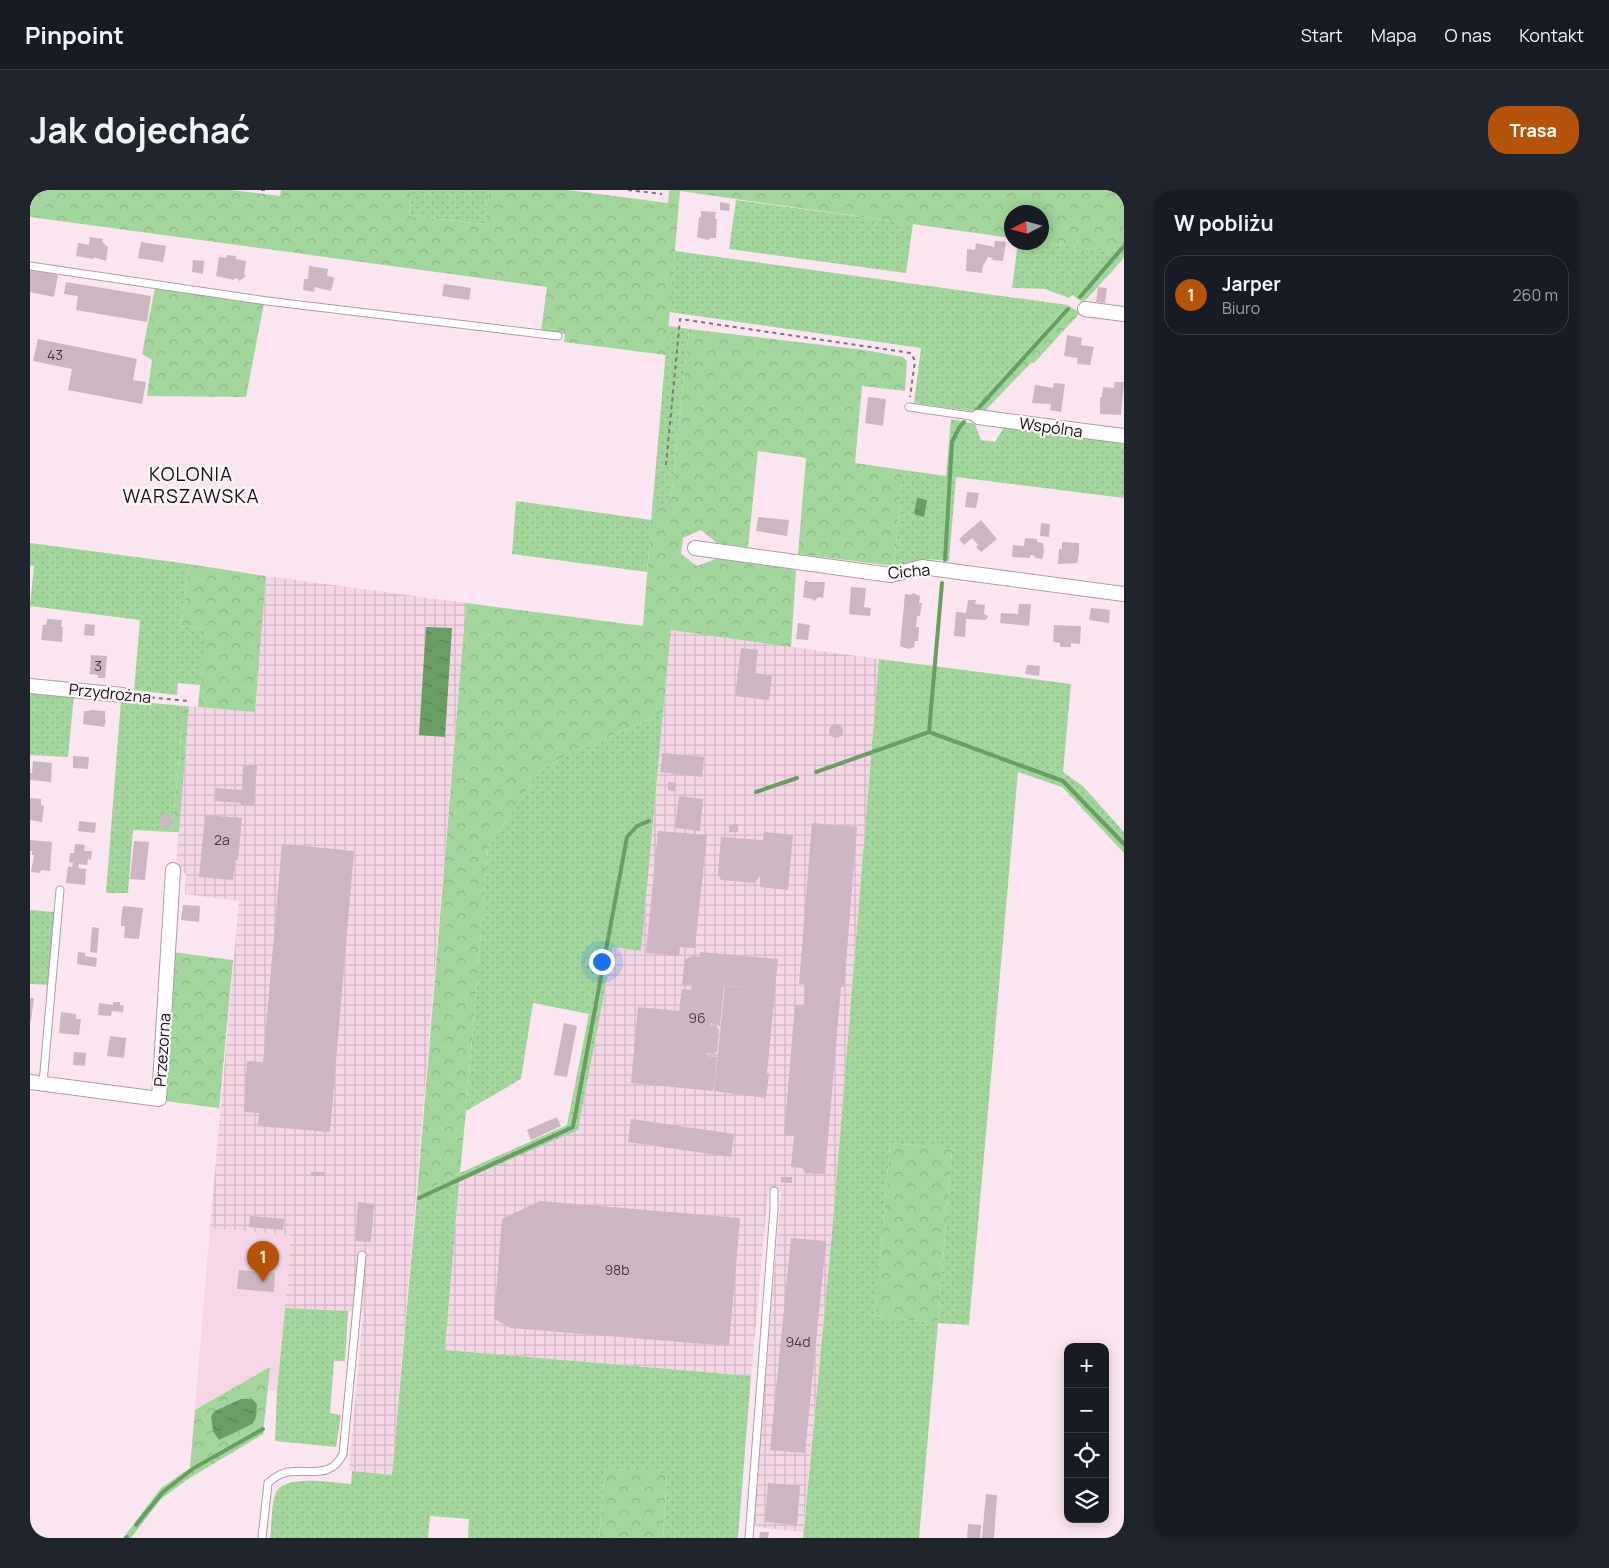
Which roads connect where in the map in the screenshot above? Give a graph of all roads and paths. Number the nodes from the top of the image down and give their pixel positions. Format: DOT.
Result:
graph roads {
  1 [pos="261,190"];
  2 [pos="266,190"];
  3 [pos="628,190"];
  4 [pos="662,194"];
  5 [pos="30,266"];
  6 [pos="1085,309"];
  7 [pos="1124,314"];
  8 [pos="558,336"];
  9 [pos="909,407"];
  10 [pos="978,417"];
  11 [pos="1124,436"];
  12 [pos="666,464"];
  13 [pos="695,548"];
  14 [pos="1124,594"];
  15 [pos="30,686"];
  16 [pos="123,695"];
  17 [pos="189,701"];
  18 [pos="173,870"];
  19 [pos="60,890"];
  20 [pos="36,1083"];
  21 [pos="774,1191"];
  22 [pos="362,1255"];
  23 [pos="262,1538"];
  24 [pos="749,1538"];
  1 -- 2 [label="path"];
  3 -- 4 [label="path"];
  5 -- 8 [label="lane"];
  6 -- 7 [label="street"];
  9 -- 10 [label="lane"];
  9 -- 12 [label="path"];
  10 -- 11 [label="street, Wspólna"];
  13 -- 14 [label="street, Cicha"];
  15 -- 16 [label="street, Przydrożna"];
  16 -- 17 [label="path, Przydrożna"];
  18 -- 20 [label="street, Przezorna"];
  19 -- 20 [label="lane"];
  21 -- 24 [label="lane"];
  22 -- 23 [label="lane"];
}
